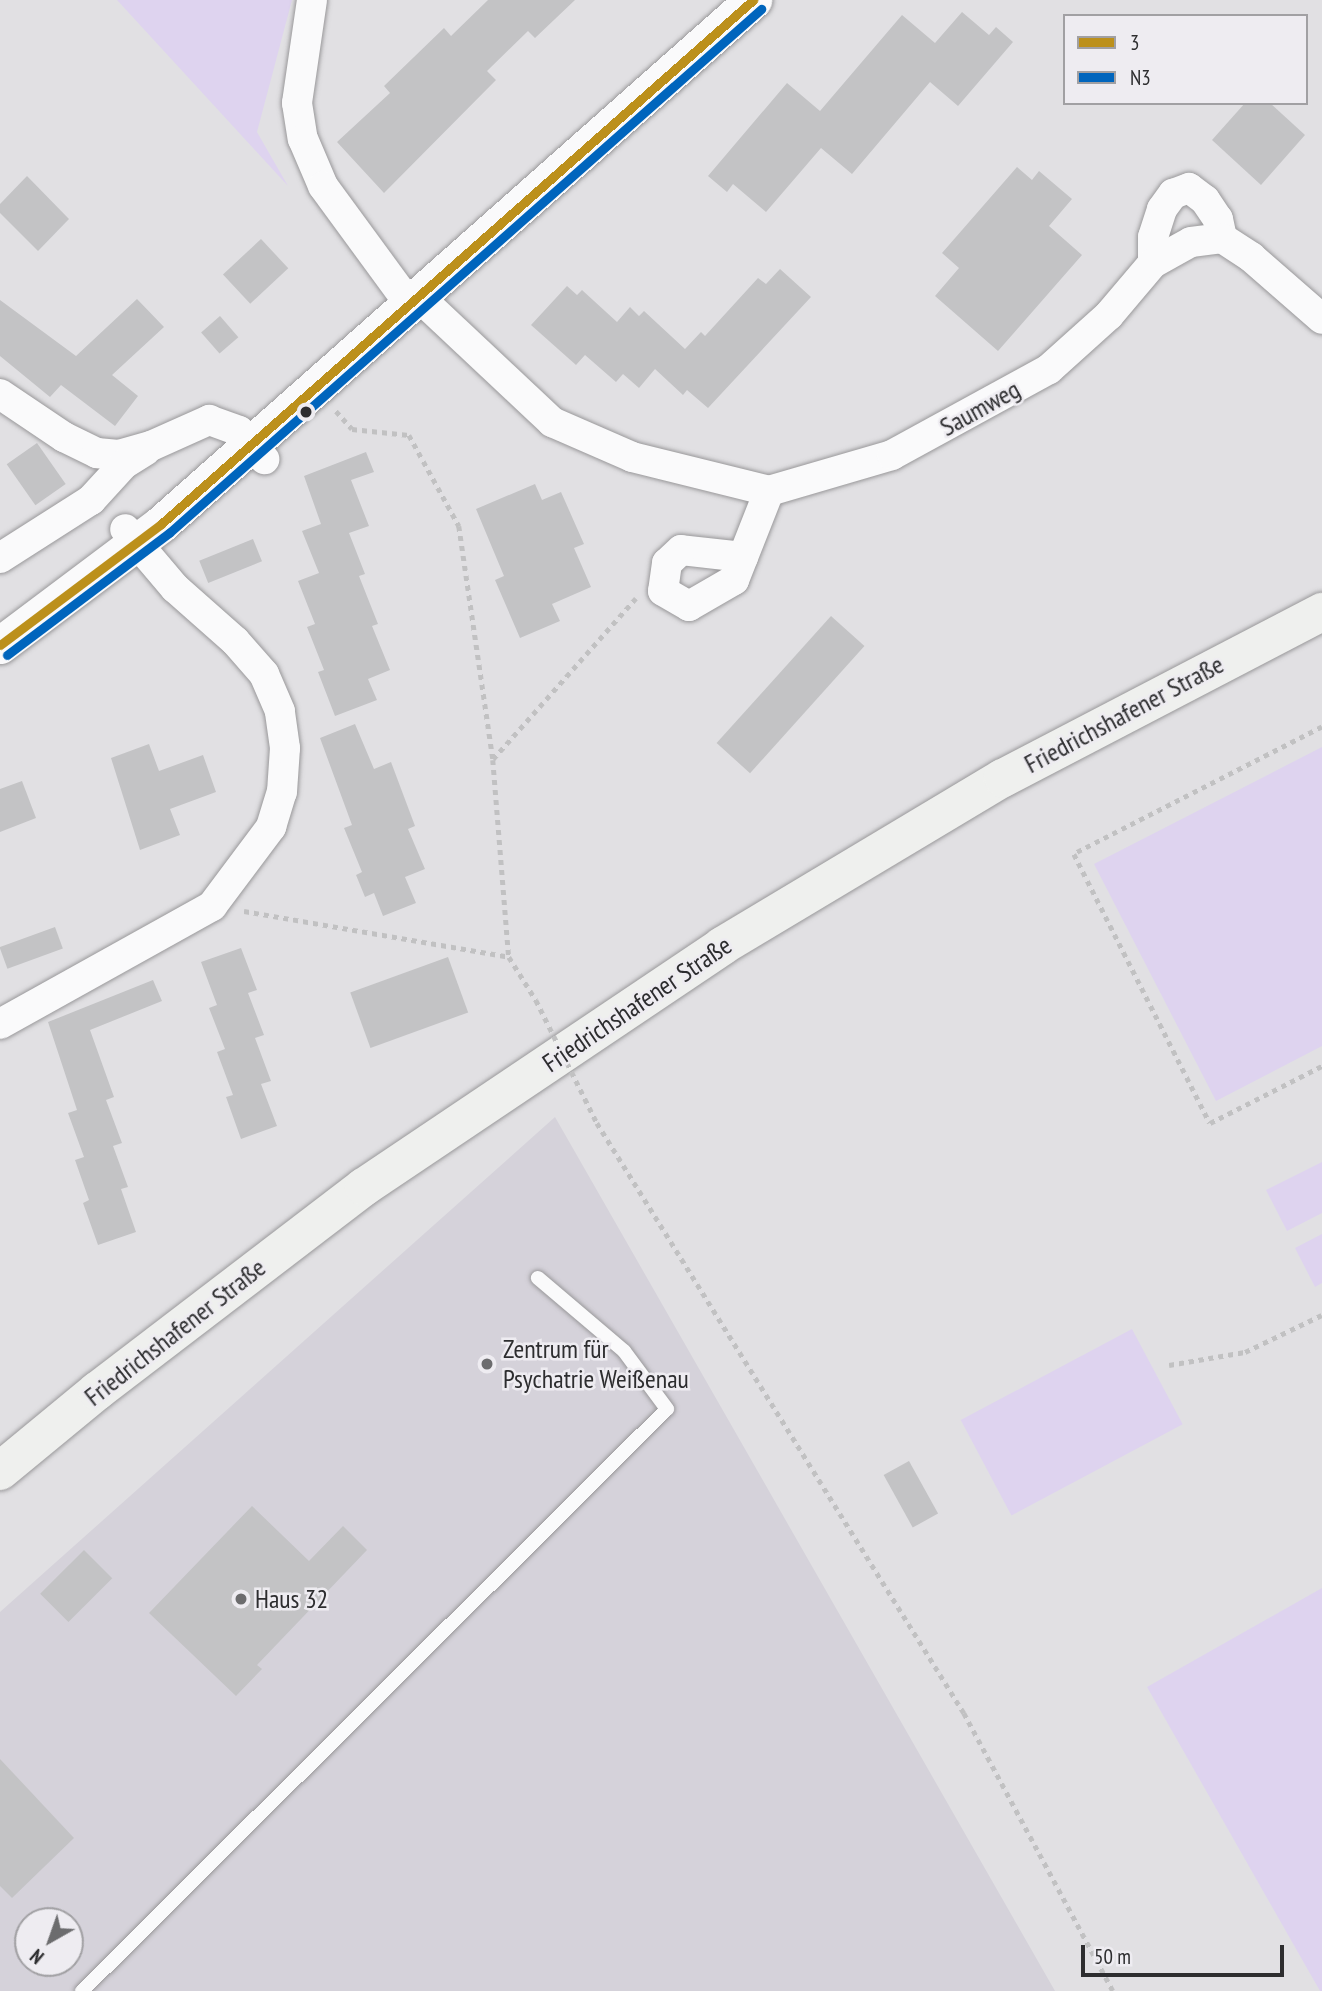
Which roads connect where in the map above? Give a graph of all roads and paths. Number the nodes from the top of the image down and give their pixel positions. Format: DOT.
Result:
graph roads {
  1 [pos="312,0"];
  2 [pos="753,0"];
  3 [pos="1222,238"];
  4 [pos="1153,263"];
  5 [pos="414,301"];
  6 [pos="1322,319"];
  7 [pos="0,394"];
  8 [pos="329,403"];
  9 [pos="151,446"];
  10 [pos="258,452"];
  11 [pos="769,491"];
  12 [pos="131,536"];
  13 [pos="743,557"];
  14 [pos="0,558"];
  15 [pos="667,564"];
  16 [pos="1322,612"];
  17 [pos="0,645"];
  18 [pos="1322,727"];
  19 [pos="493,760"];
  20 [pos="212,906"];
  21 [pos="509,957"];
  22 [pos="0,1024"];
  23 [pos="1322,1066"];
  24 [pos="538,1278"];
  25 [pos="1322,1315"];
  26 [pos="1169,1364"];
  27 [pos="0,1471"];
  28 [pos="82,1991"];
  29 [pos="1113,1991"];
  1 -- 5 [label="street"];
  2 -- 5 [label="street"];
  3 -- 4 [label="street, Saumweg"];
  3 -- 4 [label="street"];
  3 -- 6 [label="street"];
  4 -- 11 [label="street, Saumweg"];
  5 -- 10 [label="street"];
  5 -- 11 [label="street"];
  7 -- 9 [label="street"];
  8 -- 19 [label="path"];
  9 -- 10 [label="street"];
  9 -- 14 [label="street"];
  10 -- 12 [label="street"];
  11 -- 13 [label="street"];
  12 -- 17 [label="street"];
  12 -- 20 [label="street"];
  13 -- 15 [label="street"];
  13 -- 15 [label="street"];
  15 -- 19 [label="path"];
  16 -- 27 [label="main road, Friedrichshafener Straße"];
  18 -- 23 [label="path"];
  19 -- 21 [label="path"];
  20 -- 21 [label="path"];
  20 -- 22 [label="street"];
  21 -- 29 [label="path, bridge"];
  24 -- 28 [label="lane"];
  25 -- 26 [label="path"];
}
